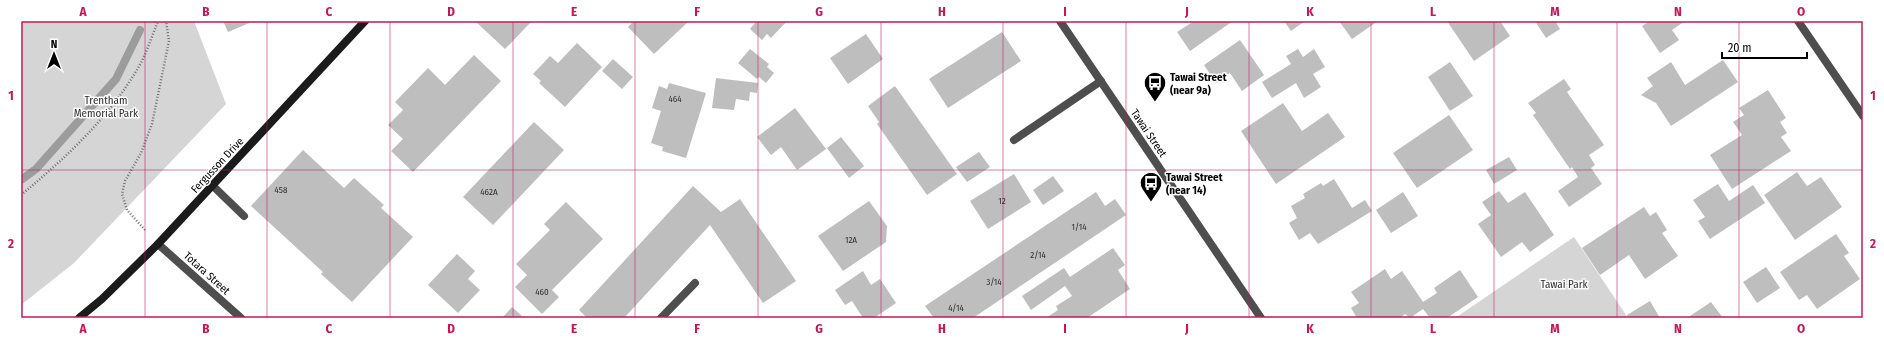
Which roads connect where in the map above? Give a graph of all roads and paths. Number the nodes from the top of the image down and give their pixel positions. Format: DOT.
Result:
graph roads {
  1 [pos="158,21"];
  2 [pos="166,21"];
  3 [pos="365,21"];
  4 [pos="1060,21"];
  5 [pos="1798,21"];
  6 [pos="1101,81"];
  7 [pos="1863,116"];
  8 [pos="1014,140"];
  9 [pos="213,186"];
  10 [pos="21,195"];
  11 [pos="244,216"];
  12 [pos="158,244"];
  13 [pos="695,283"];
  14 [pos="79,318"];
  15 [pos="241,318"];
  16 [pos="661,318"];
  17 [pos="1261,318"];
  1 -- 10 [label="path"];
  2 -- 12 [label="path"];
  3 -- 9 [label="main road, Fergusson Drive"];
  4 -- 6 [label="street, Tawai Street"];
  5 -- 7 [label="street"];
  6 -- 8 [label="street"];
  6 -- 17 [label="street, Tawai Street"];
  9 -- 11 [label="street"];
  9 -- 12 [label="main road, Fergusson Drive"];
  12 -- 14 [label="main road, Fergusson Drive"];
  12 -- 15 [label="street, Totara Street"];
  13 -- 16 [label="street"];
}
